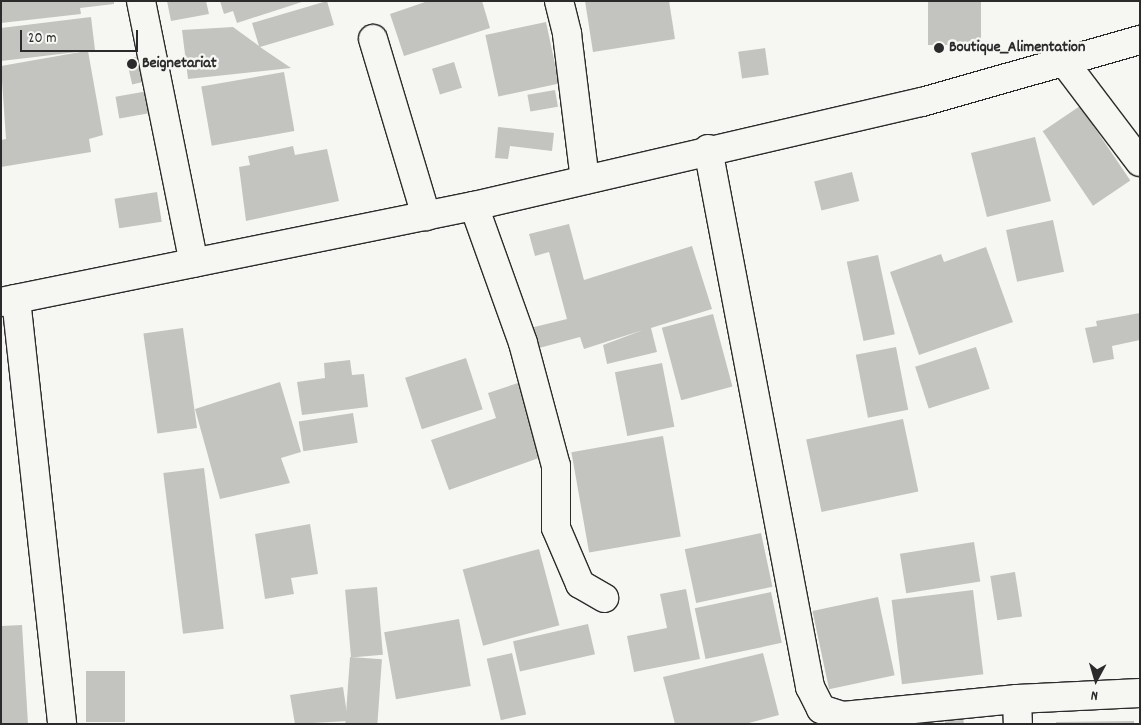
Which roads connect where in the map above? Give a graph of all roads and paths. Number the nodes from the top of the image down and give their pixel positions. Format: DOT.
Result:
graph roads {
  1 [pos="141,1"];
  2 [pos="559,1"];
  3 [pos="373,39"];
  4 [pos="1140,40"];
  5 [pos="1065,63"];
  6 [pos="708,149"];
  7 [pos="1140,162"];
  8 [pos="585,180"];
  9 [pos="474,206"];
  10 [pos="426,216"];
  11 [pos="194,263"];
  12 [pos="9,301"];
  13 [pos="604,598"];
  14 [pos="1140,693"];
  15 [pos="1017,711"];
  16 [pos="62,724"];
  1 -- 11 [label="street"];
  2 -- 8 [label="street"];
  3 -- 10 [label="street"];
  4 -- 5 [label="street"];
  5 -- 6 [label="street"];
  5 -- 7 [label="street"];
  6 -- 8 [label="street"];
  6 -- 15 [label="street"];
  8 -- 9 [label="street"];
  9 -- 10 [label="street"];
  9 -- 13 [label="street"];
  10 -- 11 [label="street"];
  11 -- 12 [label="street"];
  12 -- 16 [label="street"];
  14 -- 15 [label="street"];
}
